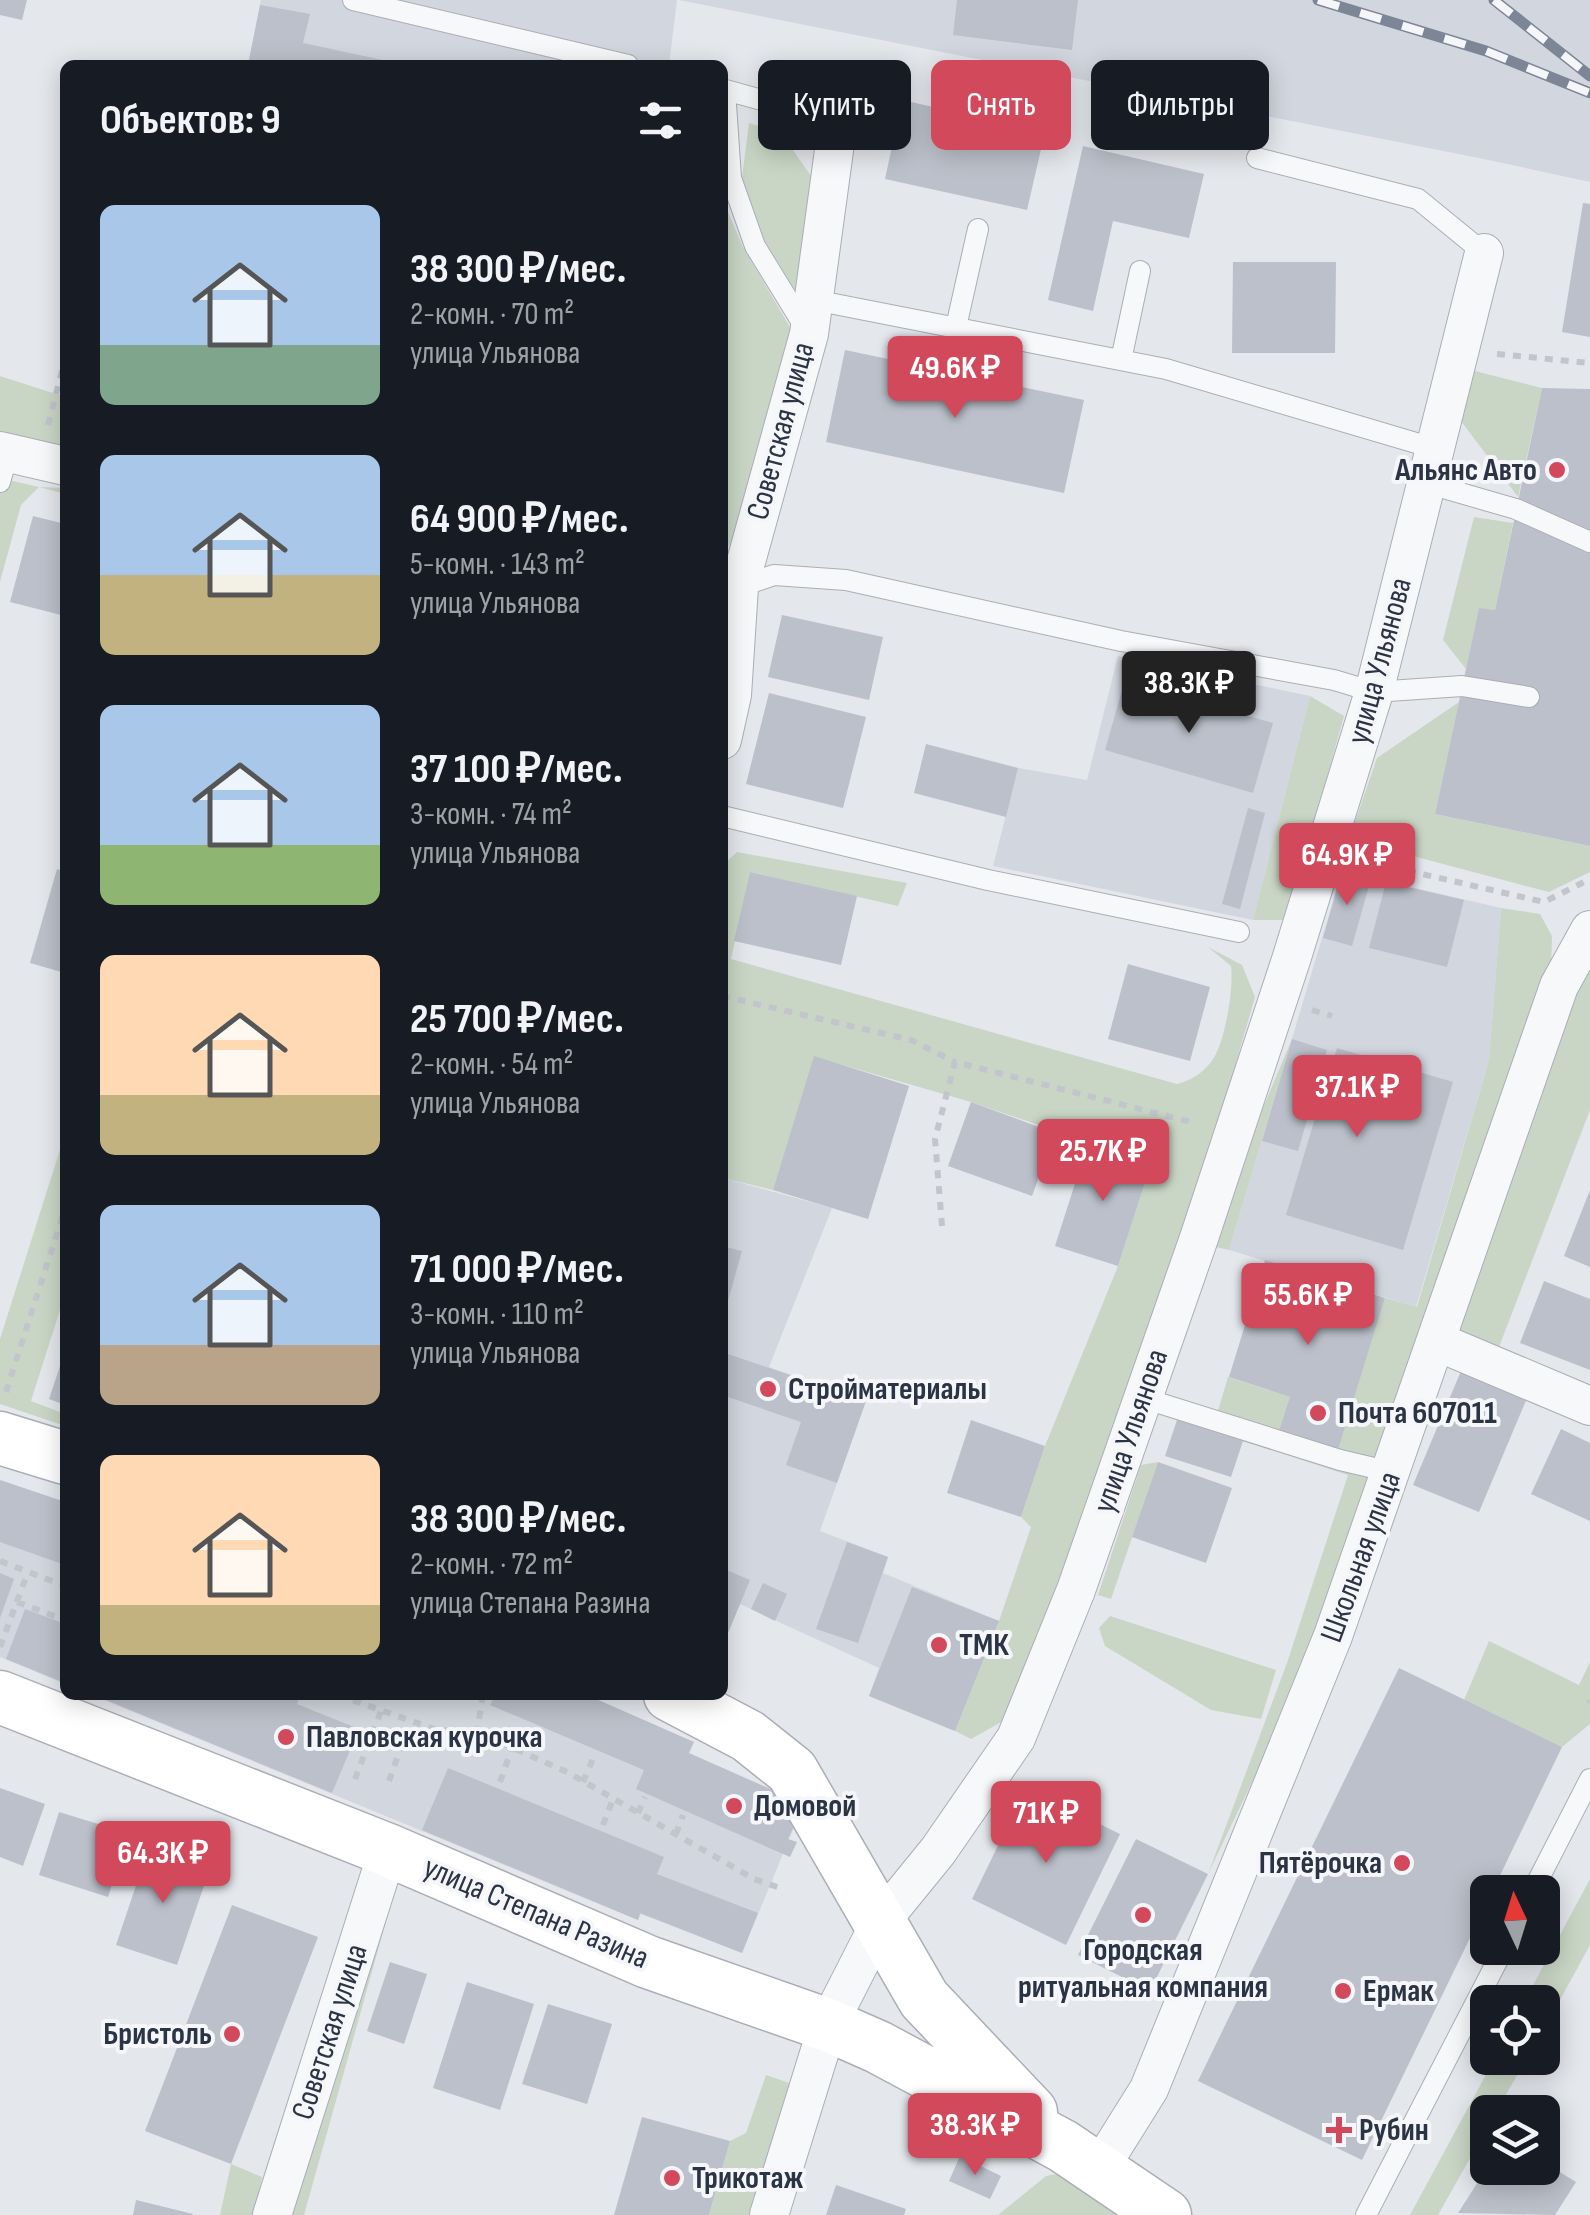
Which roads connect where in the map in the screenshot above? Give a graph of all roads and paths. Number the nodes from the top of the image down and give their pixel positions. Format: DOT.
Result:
graph roads {
  1 [pos="353,0"];
  2 [pos="607,60"];
  3 [pos="728,91"];
  4 [pos="758,99"];
  5 [pos="728,140"];
  6 [pos="834,150"];
  7 [pos="1258,158"];
  8 [pos="978,229"];
  9 [pos="1484,253"];
  10 [pos="1140,271"];
  11 [pos="812,317"];
  12 [pos="956,327"];
  13 [pos="1458,350"];
  14 [pos="1122,360"];
  15 [pos="1590,363"];
  16 [pos="60,371"];
  17 [pos="22,462"];
  18 [pos="1430,466"];
  19 [pos="1590,542"];
  20 [pos="730,585"];
  21 [pos="1374,692"];
  22 [pos="1529,697"];
  23 [pos="728,713"];
  24 [pos="728,817"];
  25 [pos="1324,852"];
  26 [pos="1590,879"];
  27 [pos="1590,930"];
  28 [pos="1239,932"];
  29 [pos="728,997"];
  30 [pos="955,1062"];
  31 [pos="1195,1124"];
  32 [pos="60,1225"];
  33 [pos="942,1226"];
  34 [pos="1438,1342"];
  35 [pos="1143,1398"];
  36 [pos="1590,1406"];
  37 [pos="3,1415"];
  38 [pos="60,1455"];
  39 [pos="1390,1472"];
  40 [pos="0,1560"];
  41 [pos="28,1572"];
  42 [pos="60,1584"];
  43 [pos="17,1602"];
  44 [pos="60,1618"];
  45 [pos="0,1647"];
  46 [pos="0,1697"];
  47 [pos="351,1700"];
  48 [pos="482,1700"];
  49 [pos="680,1700"];
  50 [pos="381,1711"];
  51 [pos="410,1721"];
  52 [pos="477,1732"];
  53 [pos="512,1748"];
  54 [pos="595,1754"];
  55 [pos="1590,1779"];
  56 [pos="354,1780"];
  57 [pos="389,1781"];
  58 [pos="500,1782"];
  59 [pos="583,1782"];
  60 [pos="646,1797"];
  61 [pos="613,1799"];
  62 [pos="638,1813"];
  63 [pos="683,1815"];
  64 [pos="604,1825"];
  65 [pos="676,1834"];
  66 [pos="388,1850"];
  67 [pos="1541,1875"];
  68 [pos="782,1889"];
  69 [pos="881,1921"];
  70 [pos="1495,1965"];
  71 [pos="828,2025"];
  72 [pos="1081,2158"];
  73 [pos="272,2215"];
  74 [pos="770,2215"];
  75 [pos="1165,2215"];
  76 [pos="1366,2215"];
  1 -- 2 [label="lane"];
  3 -- 4 [label="lane"];
  5 -- 11 [label="lane"];
  6 -- 11 [label="street, Советская улица"];
  7 -- 9 [label="lane"];
  8 -- 12 [label="lane"];
  9 -- 13 [label="street, улица Ульянова"];
  10 -- 14 [label="lane"];
  11 -- 12 [label="lane"];
  11 -- 20 [label="street, Советская улица"];
  12 -- 14 [label="lane"];
  13 -- 15 [label="path"];
  13 -- 18 [label="street, улица Ульянова"];
  14 -- 18 [label="lane"];
  16 -- 17 [label="path"];
  18 -- 19 [label="lane"];
  18 -- 21 [label="street, улица Ульянова"];
  20 -- 21 [label="lane"];
  20 -- 23 [label="street, Советская улица"];
  21 -- 22 [label="lane"];
  21 -- 25 [label="street, улица Ульянова"];
  24 -- 28 [label="lane"];
  25 -- 26 [label="path"];
  25 -- 35 [label="street, улица Ульянова"];
  27 -- 34 [label="street, Школьная улица"];
  29 -- 30 [label="path"];
  30 -- 31 [label="path"];
  30 -- 33 [label="path"];
  32 -- 37 [label="path"];
  34 -- 36 [label="street"];
  34 -- 39 [label="street, Школьная улица"];
  35 -- 39 [label="lane"];
  35 -- 69 [label="street, улица Ульянова"];
  37 -- 38 [label="main road"];
  39 -- 72 [label="street, Школьная улица"];
  40 -- 41 [label="path"];
  41 -- 42 [label="path"];
  41 -- 43 [label="path"];
  43 -- 44 [label="path"];
  43 -- 45 [label="path"];
  46 -- 66 [label="main road, улица Степана Разина"];
  47 -- 50 [label="path"];
  48 -- 52 [label="path"];
  49 -- 69 [label="main road, улица Степана Разина"];
  50 -- 51 [label="path"];
  50 -- 56 [label="path"];
  51 -- 52 [label="path"];
  51 -- 57 [label="path"];
  52 -- 53 [label="path"];
  53 -- 58 [label="path"];
  53 -- 59 [label="path"];
  54 -- 59 [label="path"];
  55 -- 67 [label="lane"];
  59 -- 61 [label="path"];
  60 -- 62 [label="path"];
  61 -- 62 [label="path"];
  61 -- 64 [label="path"];
  62 -- 65 [label="path"];
  63 -- 65 [label="path"];
  65 -- 68 [label="path"];
  66 -- 71 [label="main road, улица Степана Разина"];
  66 -- 73 [label="street, Советская улица"];
  69 -- 71 [label="street, улица Ульянова"];
  69 -- 72 [label="main road, улица Степана Разина"];
  70 -- 76 [label="lane"];
  71 -- 72 [label="main road, улица Степана Разина"];
  71 -- 74 [label="street, улица Ульянова"];
  72 -- 75 [label="main road, улица Степана Разина"];
}
